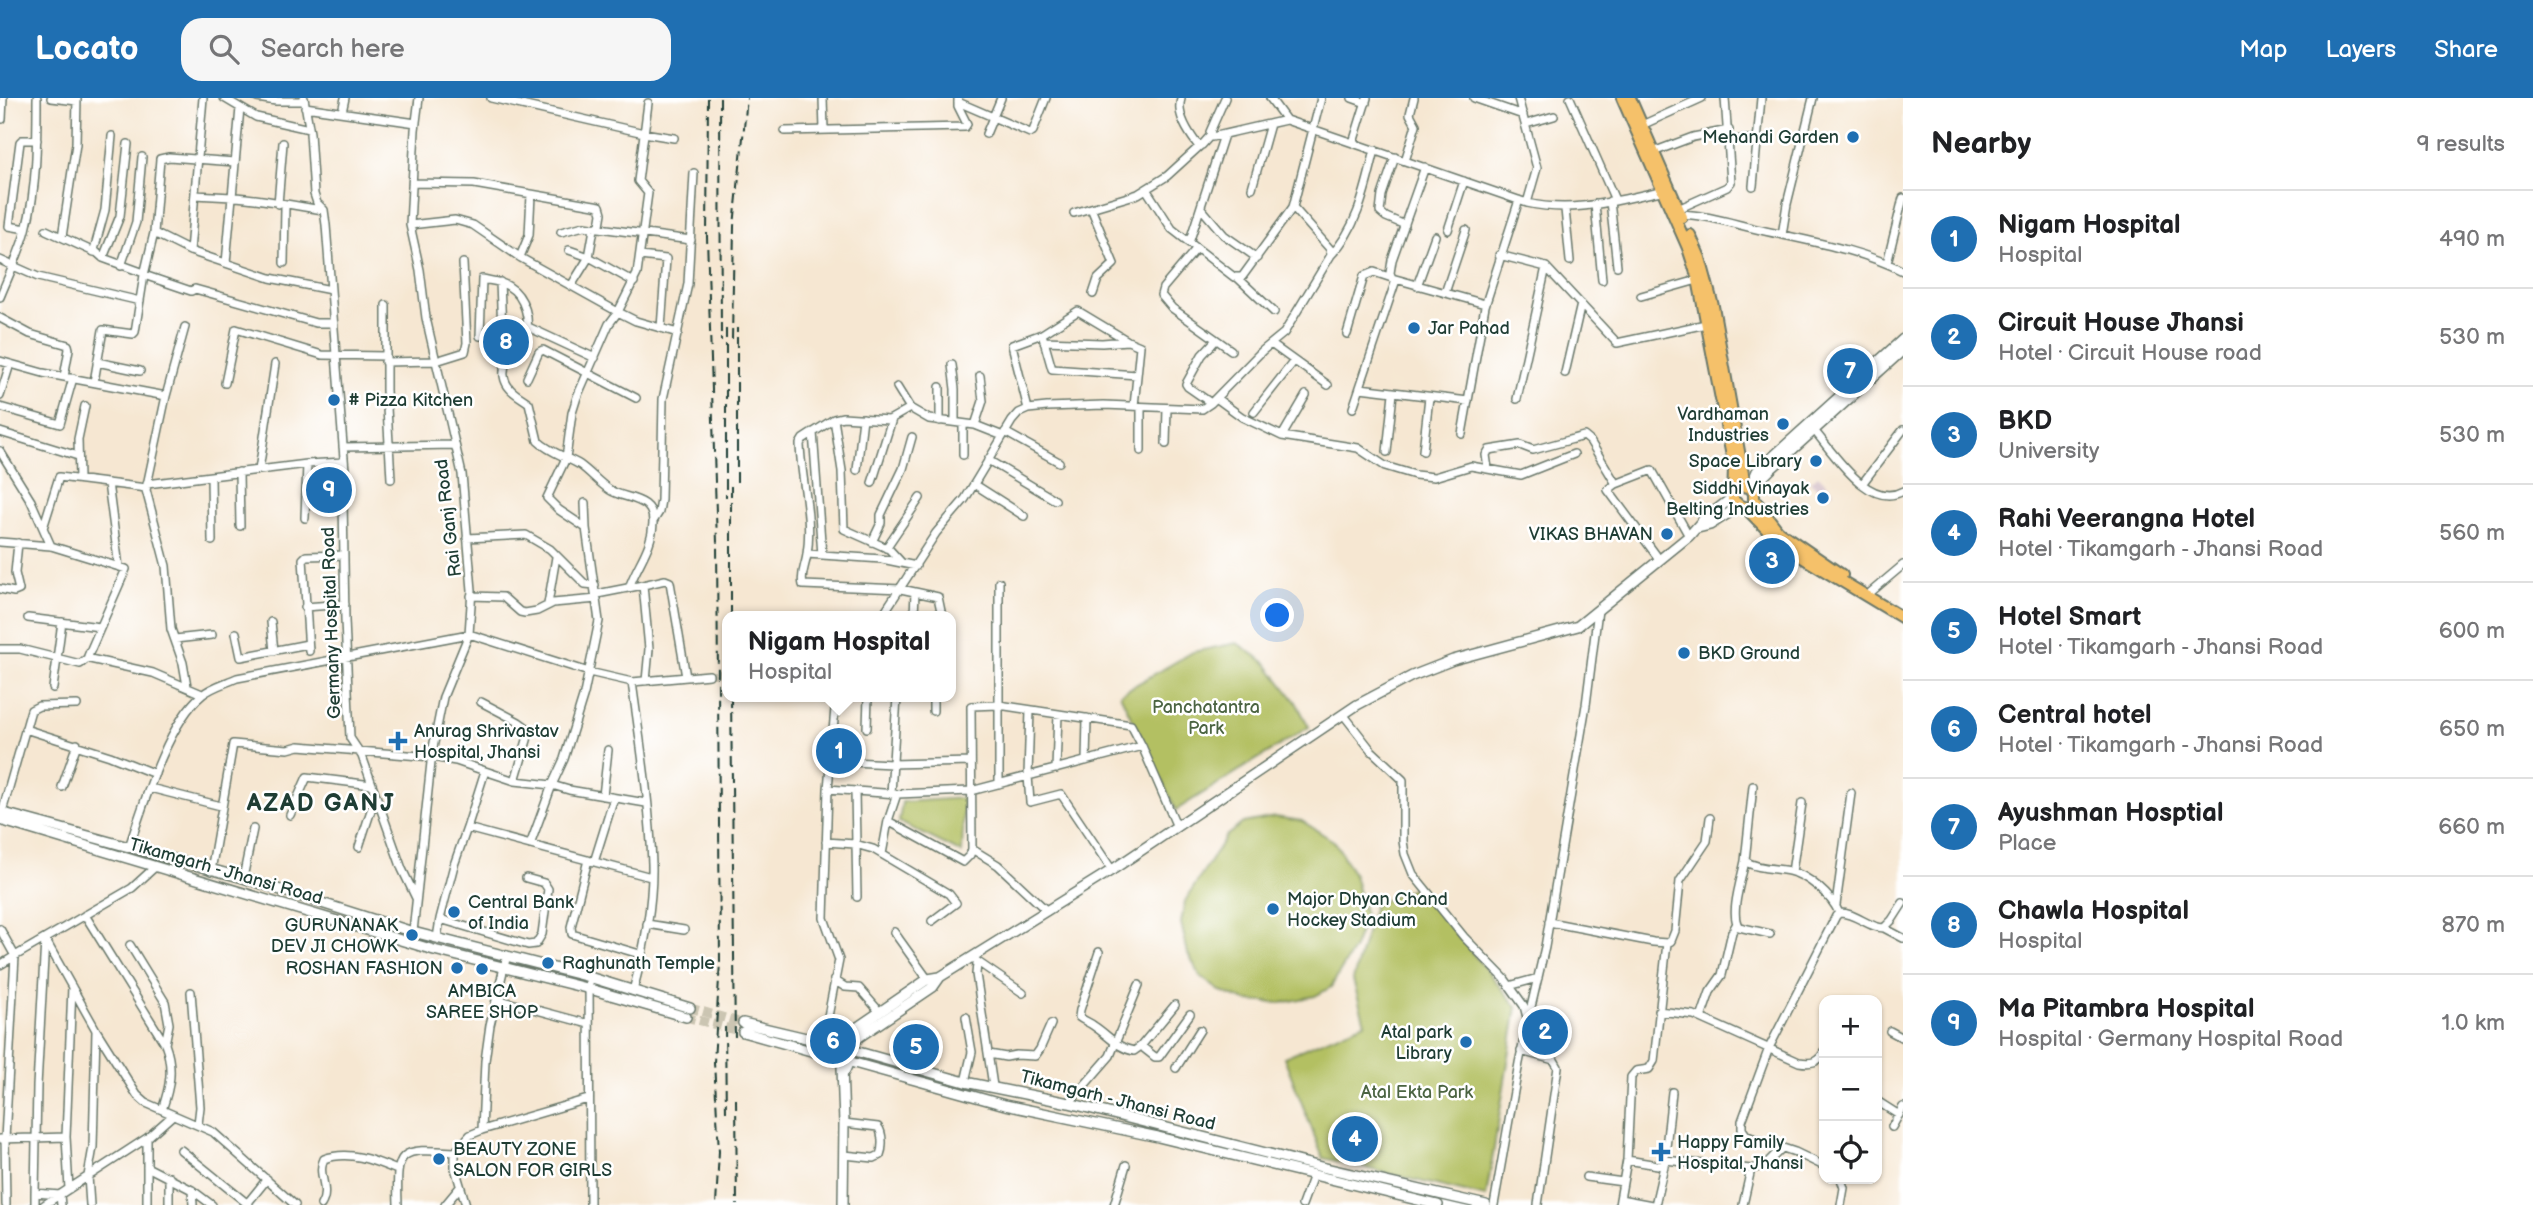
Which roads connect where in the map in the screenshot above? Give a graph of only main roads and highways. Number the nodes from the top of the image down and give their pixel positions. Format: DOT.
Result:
graph roads {
  1 [pos="1622,98"];
  2 [pos="1630,98"];
  3 [pos="1665,190"];
  4 [pos="1702,278"];
  5 [pos="1744,495"];
  6 [pos="1903,611"];
  7 [pos="1903,618"];
  1 -- 3 [label="main road"];
  2 -- 3 [label="main road"];
  3 -- 4 [label="main road"];
  3 -- 4 [label="main road"];
  4 -- 5 [label="main road"];
  4 -- 5 [label="main road"];
  5 -- 6 [label="main road"];
  5 -- 7 [label="main road"];
}
